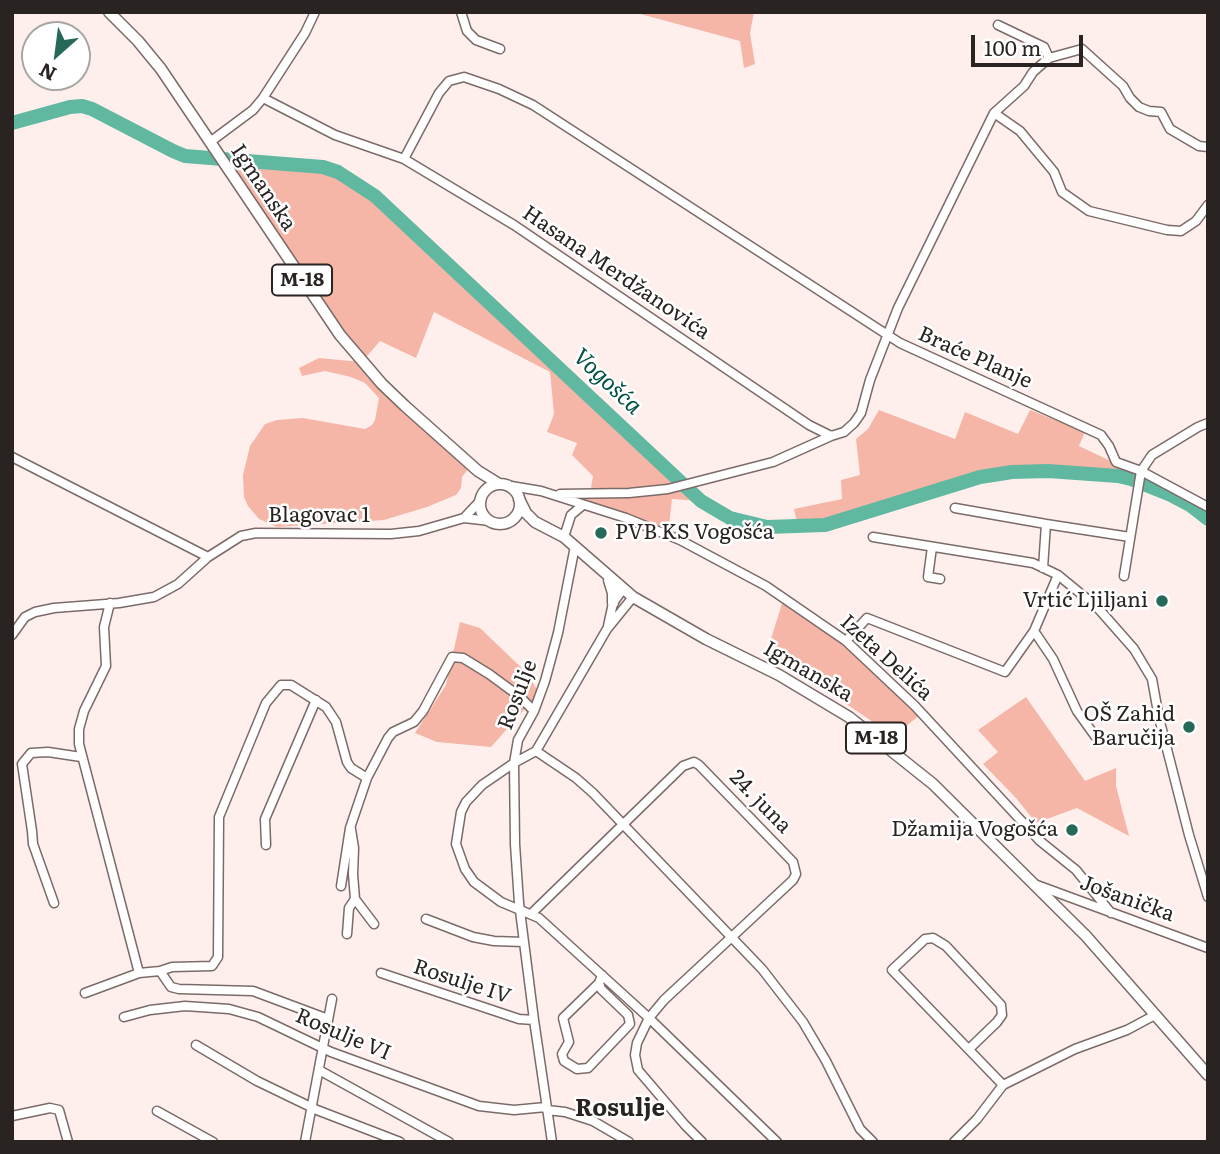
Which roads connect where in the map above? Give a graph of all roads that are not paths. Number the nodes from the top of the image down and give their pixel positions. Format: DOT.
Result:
graph roads {
  1 [pos="108,12"];
  2 [pos="315,12"];
  3 [pos="461,12"];
  4 [pos="998,25"];
  5 [pos="500,48"];
  6 [pos="1049,58"];
  7 [pos="263,99"];
  8 [pos="994,113"];
  9 [pos="210,142"];
  10 [pos="1208,147"];
  11 [pos="404,159"];
  12 [pos="1208,205"];
  13 [pos="887,333"];
  14 [pos="1208,423"];
  15 [pos="831,436"];
  16 [pos="12,457"];
  17 [pos="478,471"];
  18 [pos="1141,474"];
  19 [pos="502,484"];
  20 [pos="530,489"];
  21 [pos="552,494"];
  22 [pos="482,497"];
  23 [pos="519,498"];
  24 [pos="583,505"];
  25 [pos="1208,507"];
  26 [pos="955,508"];
  27 [pos="464,518"];
  28 [pos="490,521"];
  29 [pos="508,522"];
  30 [pos="535,522"];
  31 [pos="1046,524"];
  32 [pos="564,537"];
  33 [pos="873,537"];
  34 [pos="1130,537"];
  35 [pos="575,546"];
  36 [pos="932,547"];
  37 [pos="208,557"];
  38 [pos="1043,568"];
  39 [pos="1058,575"];
  40 [pos="607,576"];
  41 [pos="1124,576"];
  42 [pos="940,579"];
  43 [pos="622,589"];
  44 [pos="633,597"];
  45 [pos="110,603"];
  46 [pos="613,603"];
  47 [pos="607,629"];
  48 [pos="1034,631"];
  49 [pos="12,635"];
  50 [pos="846,641"];
  51 [pos="316,700"];
  52 [pos="534,711"];
  53 [pos="1095,736"];
  54 [pos="536,751"];
  55 [pos="81,757"];
  56 [pos="514,763"];
  57 [pos="368,778"];
  58 [pos="623,823"];
  59 [pos="351,828"];
  60 [pos="266,845"];
  61 [pos="1034,884"];
  62 [pos="341,886"];
  63 [pos="1208,897"];
  64 [pos="355,900"];
  65 [pos="54,903"];
  66 [pos="521,910"];
  67 [pos="1111,913"];
  68 [pos="531,914"];
  69 [pos="426,919"];
  70 [pos="374,924"];
  71 [pos="347,934"];
  72 [pos="731,937"];
  73 [pos="524,942"];
  74 [pos="1208,948"];
  75 [pos="160,971"];
  76 [pos="139,973"];
  77 [pos="381,973"];
  78 [pos="601,979"];
  79 [pos="85,993"];
  80 [pos="332,999"];
  81 [pos="1155,1014"];
  82 [pos="124,1017"];
  83 [pos="649,1018"];
  84 [pos="327,1019"];
  85 [pos="534,1020"];
  86 [pos="196,1045"];
  87 [pos="321,1047"];
  88 [pos="969,1049"];
  89 [pos="319,1070"];
  90 [pos="1208,1074"];
  91 [pos="1003,1085"];
  92 [pos="311,1108"];
  93 [pos="547,1108"];
  94 [pos="157,1111"];
  95 [pos="12,1116"];
  96 [pos="68,1142"];
  97 [pos="213,1142"];
  98 [pos="305,1142"];
  99 [pos="400,1142"];
  100 [pos="449,1142"];
  101 [pos="552,1142"];
  102 [pos="629,1142"];
  103 [pos="702,1142"];
  104 [pos="777,1142"];
  105 [pos="873,1142"];
  106 [pos="954,1142"];
  1 -- 9 [label="main road, Igmanska / M-18"];
  2 -- 7 [label="street"];
  3 -- 5 [label="street"];
  4 -- 6 [label="street"];
  6 -- 8 [label="street, Braće Planje"];
  6 -- 10 [label="street"];
  7 -- 9 [label="street"];
  7 -- 11 [label="street, Hasana Merdžanovića"];
  8 -- 12 [label="street"];
  8 -- 13 [label="street, Braće Planje"];
  9 -- 17 [label="main road, Igmanska / M-18"];
  11 -- 13 [label="street"];
  11 -- 15 [label="street, Hasana Merdžanovića"];
  13 -- 15 [label="street"];
  13 -- 18 [label="street, Braće Planje"];
  14 -- 18 [label="street"];
  15 -- 21 [label="street"];
  16 -- 37 [label="street"];
  17 -- 19 [label="main road, Igmanska / M-18"];
  17 -- 22 [label="main road"];
  18 -- 25 [label="street, Braće Planje"];
  18 -- 34 [label="street"];
  19 -- 20 [label="street, Izeta Delića"];
  19 -- 22 [label="main road"];
  19 -- 23 [label="main road, M-18"];
  20 -- 21 [label="street, Izeta Delića"];
  20 -- 23 [label="street"];
  21 -- 24 [label="street, Izeta Delića"];
  22 -- 27 [label="street"];
  22 -- 28 [label="main road"];
  23 -- 29 [label="main road"];
  23 -- 30 [label="main road, Igmanska / M-18"];
  24 -- 32 [label="street"];
  24 -- 50 [label="street, Izeta Delića"];
  26 -- 31 [label="street"];
  27 -- 28 [label="street"];
  27 -- 37 [label="street, Blagovac 1"];
  28 -- 29 [label="main road, M-18"];
  29 -- 30 [label="main road, Igmanska / M-18"];
  30 -- 32 [label="main road, Igmanska / M-18"];
  31 -- 34 [label="street"];
  31 -- 38 [label="street"];
  32 -- 35 [label="main road, Igmanska / M-18"];
  33 -- 36 [label="street"];
  34 -- 41 [label="street"];
  35 -- 40 [label="main road, Igmanska / M-18"];
  35 -- 52 [label="street, Rosulje"];
  36 -- 38 [label="street"];
  36 -- 42 [label="street"];
  37 -- 45 [label="street, Blagovac 1"];
  38 -- 39 [label="street"];
  39 -- 48 [label="street"];
  39 -- 63 [label="street"];
  40 -- 43 [label="main road, Igmanska / M-18"];
  40 -- 46 [label="main road"];
  43 -- 44 [label="main road, Igmanska / M-18"];
  43 -- 46 [label="street"];
  44 -- 47 [label="street"];
  44 -- 61 [label="main road, Igmanska / M-18"];
  45 -- 49 [label="street, Blagovac 1"];
  45 -- 55 [label="street"];
  46 -- 47 [label="street"];
  47 -- 54 [label="street"];
  48 -- 50 [label="street"];
  48 -- 53 [label="street"];
  50 -- 67 [label="street, Izeta Delića"];
  51 -- 57 [label="street"];
  51 -- 60 [label="street"];
  51 -- 75 [label="street"];
  52 -- 56 [label="street, Rosulje"];
  52 -- 57 [label="street"];
  54 -- 56 [label="street"];
  54 -- 58 [label="street"];
  55 -- 65 [label="street"];
  55 -- 76 [label="street"];
  56 -- 66 [label="street, Rosulje"];
  56 -- 66 [label="street"];
  57 -- 59 [label="street"];
  58 -- 68 [label="street"];
  58 -- 72 [label="street"];
  58 -- 72 [label="street, 24. juna"];
  59 -- 62 [label="street"];
  59 -- 64 [label="street"];
  61 -- 67 [label="street, Jošanička"];
  61 -- 81 [label="main road, Igmanska / M-18"];
  64 -- 70 [label="street"];
  64 -- 71 [label="street"];
  66 -- 68 [label="street"];
  66 -- 73 [label="street, Rosulje"];
  67 -- 74 [label="street, Jošanička"];
  68 -- 78 [label="street"];
  69 -- 73 [label="street"];
  72 -- 83 [label="street, 24. juna"];
  72 -- 105 [label="street"];
  73 -- 85 [label="street, Rosulje"];
  75 -- 76 [label="street"];
  75 -- 84 [label="street"];
  76 -- 79 [label="street"];
  77 -- 85 [label="street, Rosulje IV"];
  78 -- 78 [label="street"];
  78 -- 83 [label="street"];
  80 -- 84 [label="street"];
  81 -- 90 [label="main road, Igmanska / M-18"];
  81 -- 91 [label="street"];
  82 -- 87 [label="street, Rosulje VI"];
  83 -- 103 [label="street, 24. juna"];
  83 -- 104 [label="street"];
  84 -- 87 [label="street"];
  85 -- 93 [label="street, Rosulje"];
  86 -- 92 [label="street"];
  87 -- 89 [label="street"];
  87 -- 93 [label="street, Rosulje VI"];
  88 -- 88 [label="street"];
  88 -- 91 [label="street"];
  89 -- 92 [label="street"];
  89 -- 100 [label="street"];
  91 -- 106 [label="street"];
  92 -- 98 [label="street"];
  92 -- 99 [label="street"];
  93 -- 101 [label="street, Rosulje"];
  93 -- 102 [label="street"];
  94 -- 97 [label="street"];
  95 -- 96 [label="street"];
}
